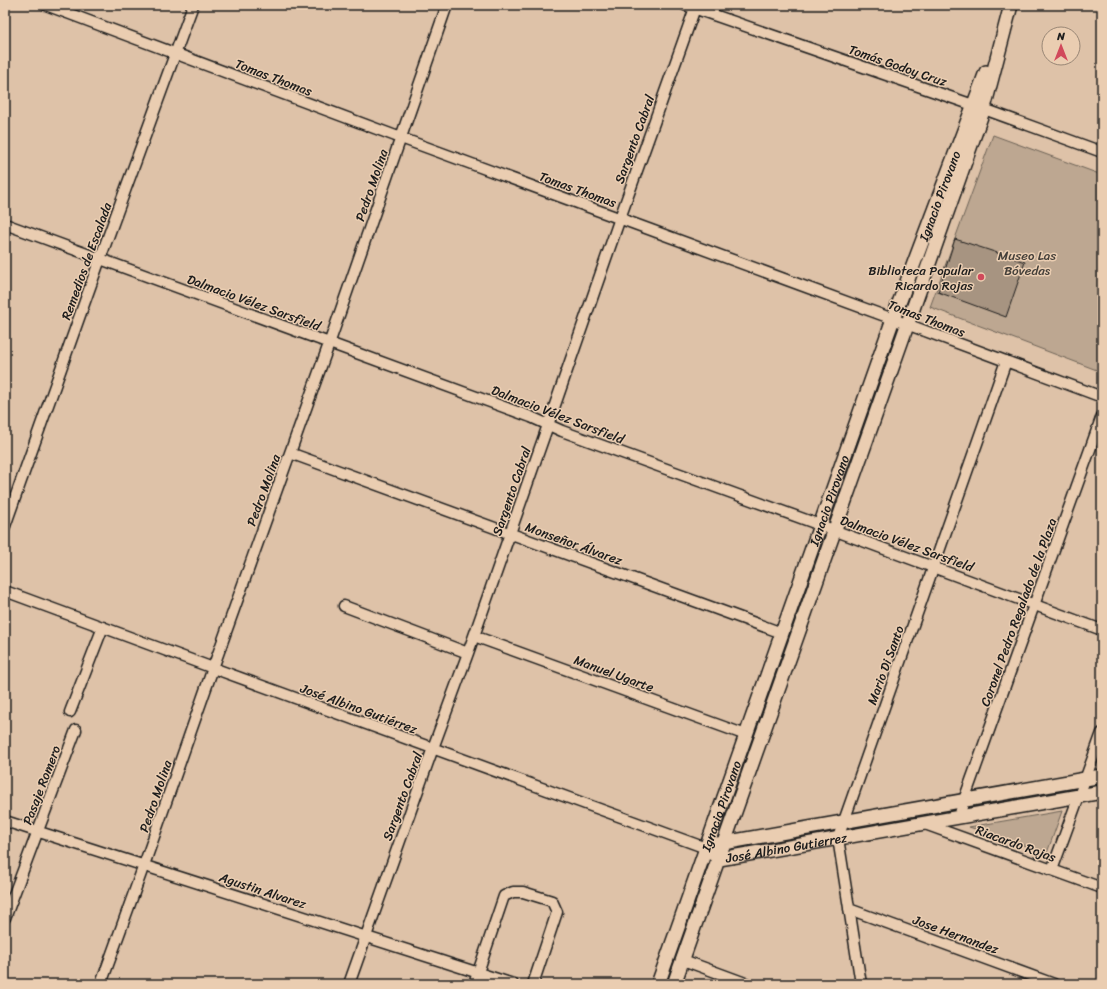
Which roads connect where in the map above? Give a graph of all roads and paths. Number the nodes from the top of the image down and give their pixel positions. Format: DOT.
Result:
graph roads {
  1 [pos="46,5"];
  2 [pos="193,5"];
  3 [pos="447,5"];
  4 [pos="1011,5"];
  5 [pos="692,6"];
  6 [pos="176,54"];
  7 [pos="978,106"];
  8 [pos="401,138"];
  9 [pos="1102,152"];
  10 [pos="620,218"];
  11 [pos="5,224"];
  12 [pos="100,259"];
  13 [pos="893,319"];
  14 [pos="908,324"];
  15 [pos="329,344"];
  16 [pos="1006,361"];
  17 [pos="1102,398"];
  18 [pos="1102,416"];
  19 [pos="548,425"];
  20 [pos="290,453"];
  21 [pos="820,525"];
  22 [pos="5,526"];
  23 [pos="835,530"];
  24 [pos="510,534"];
  25 [pos="933,567"];
  26 [pos="5,590"];
  27 [pos="1034,604"];
  28 [pos="344,606"];
  29 [pos="102,627"];
  30 [pos="1102,630"];
  31 [pos="782,633"];
  32 [pos="474,636"];
  33 [pos="468,653"];
  34 [pos="213,668"];
  35 [pos="70,712"];
  36 [pos="76,730"];
  37 [pos="1102,733"];
  38 [pos="746,735"];
  39 [pos="432,748"];
  40 [pos="1102,776"];
  41 [pos="1085,779"];
  42 [pos="1102,792"];
  43 [pos="1079,796"];
  44 [pos="964,800"];
  45 [pos="959,817"];
  46 [pos="5,821"];
  47 [pos="843,822"];
  48 [pos="922,823"];
  49 [pos="37,831"];
  50 [pos="838,838"];
  51 [pos="724,843"];
  52 [pos="706,848"];
  53 [pos="719,859"];
  54 [pos="144,865"];
  55 [pos="1052,870"];
  56 [pos="1102,888"];
  57 [pos="849,909"];
  58 [pos="5,918"];
  59 [pos="366,937"];
  60 [pos="673,940"];
  61 [pos="688,945"];
  62 [pos="683,960"];
  63 [pos="663,970"];
  64 [pos="478,972"];
  65 [pos="676,979"];
  66 [pos="101,984"];
  67 [pos="349,984"];
  68 [pos="474,984"];
  69 [pos="513,984"];
  70 [pos="533,984"];
  71 [pos="658,984"];
  72 [pos="748,984"];
  73 [pos="860,984"];
  74 [pos="1054,984"];
  1 -- 6 [label="street, Tomas Thomas"];
  2 -- 6 [label="street, Remedios de Escalada"];
  3 -- 8 [label="street, Pedro Molina"];
  4 -- 7 [label="street, Ignacio Pirovano"];
  5 -- 7 [label="street, Tomás Godoy Cruz"];
  5 -- 10 [label="street, Sargento Cabral"];
  6 -- 8 [label="street, Tomas Thomas"];
  6 -- 12 [label="street, Remedios de Escalada"];
  7 -- 9 [label="street, Tomás Godoy Cruz"];
  7 -- 13 [label="street, Ignacio Pirovano"];
  7 -- 14 [label="street, Ignacio Pirovano"];
  8 -- 10 [label="street, Tomas Thomas"];
  8 -- 15 [label="street, Pedro Molina"];
  10 -- 13 [label="street, Tomas Thomas"];
  10 -- 19 [label="street, Sargento Cabral"];
  11 -- 12 [label="street, Dalmacio Vélez Sarsfield"];
  12 -- 15 [label="street, Dalmacio Vélez Sarsfield"];
  12 -- 22 [label="street, Remedios de Escalada"];
  13 -- 14 [label="street, Tomas Thomas"];
  13 -- 21 [label="street, Ignacio Pirovano"];
  14 -- 16 [label="street, Tomas Thomas"];
  14 -- 23 [label="street, Ignacio Pirovano"];
  15 -- 19 [label="street, Dalmacio Vélez Sarsfield"];
  15 -- 20 [label="street, Pedro Molina"];
  16 -- 17 [label="street, Tomas Thomas"];
  16 -- 25 [label="street, Mario Di Santo"];
  18 -- 27 [label="street, Coronel Pedro Regalado de la Plaza"];
  19 -- 21 [label="street, Dalmacio Vélez Sarsfield"];
  19 -- 24 [label="street, Sargento Cabral"];
  20 -- 24 [label="street, Monseñor Álvarez"];
  20 -- 34 [label="street, Pedro Molina"];
  21 -- 23 [label="street, Dalmacio Vélez Sarsfield"];
  21 -- 31 [label="street, Ignacio Pirovano"];
  23 -- 25 [label="street, Dalmacio Vélez Sarsfield"];
  23 -- 51 [label="street, Ignacio Pirovano"];
  24 -- 31 [label="street, Monseñor Álvarez"];
  24 -- 32 [label="street, Sargento Cabral"];
  25 -- 27 [label="street, Dalmacio Vélez Sarsfield"];
  25 -- 47 [label="street, Mario Di Santo"];
  26 -- 29 [label="street, José Albino Gutiérrez"];
  27 -- 30 [label="street, Dalmacio Vélez Sarsfield"];
  27 -- 44 [label="street, Coronel Pedro Regalado de la Plaza"];
  28 -- 33 [label="street"];
  29 -- 34 [label="street, José Albino Gutiérrez"];
  29 -- 35 [label="street"];
  31 -- 38 [label="street, Ignacio Pirovano"];
  32 -- 33 [label="street, Sargento Cabral"];
  32 -- 38 [label="street, Manuel Ugarte"];
  33 -- 39 [label="street, Sargento Cabral"];
  34 -- 39 [label="street, José Albino Gutiérrez"];
  34 -- 54 [label="street, Pedro Molina"];
  36 -- 49 [label="street, Pasaje Romero"];
  37 -- 41 [label="street"];
  38 -- 52 [label="street, Ignacio Pirovano"];
  39 -- 52 [label="street, José Albino Gutiérrez"];
  39 -- 59 [label="street, Sargento Cabral"];
  40 -- 41 [label="street, José Albino Gutierrez"];
  41 -- 43 [label="street"];
  41 -- 44 [label="street, José Albino Gutierrez"];
  42 -- 43 [label="street, José Albino Gutierrez"];
  43 -- 45 [label="street, José Albino Gutierrez"];
  43 -- 55 [label="street"];
  44 -- 45 [label="street, Coronel Pedro Regalado de la Plaza"];
  44 -- 47 [label="street, José Albino Gutierrez"];
  45 -- 48 [label="street, José Albino Gutierrez"];
  46 -- 49 [label="street, Agustin Alvarez"];
  47 -- 50 [label="street, Mario Di Santo"];
  47 -- 51 [label="street, José Albino Gutierrez"];
  48 -- 50 [label="street, José Albino Gutierrez"];
  48 -- 55 [label="street, Riacardo Rojas"];
  49 -- 54 [label="street, Agustin Alvarez"];
  49 -- 58 [label="street, Pasaje Romero"];
  50 -- 53 [label="street, José Albino Gutierrez"];
  50 -- 57 [label="street, Mario Di Santo"];
  51 -- 52 [label="street, José Albino Gutierrez"];
  51 -- 53 [label="street, Ignacio Pirovano"];
  52 -- 53 [label="street, José Albino Gutierrez"];
  52 -- 60 [label="street, Ignacio Pirovano"];
  53 -- 61 [label="street, Ignacio Pirovano"];
  54 -- 59 [label="street, Agustin Alvarez"];
  54 -- 66 [label="street, Pedro Molina"];
  55 -- 56 [label="street, Riacardo Rojas"];
  57 -- 73 [label="street, Mario Di Santo"];
  57 -- 74 [label="street, Jose Hernandez"];
  59 -- 64 [label="street, Agustin Alvarez"];
  59 -- 67 [label="street, Sargento Cabral"];
  60 -- 61 [label="street"];
  60 -- 63 [label="street, Ignacio Pirovano"];
  61 -- 62 [label="street, Ignacio Pirovano"];
  62 -- 65 [label="street, Ignacio Pirovano"];
  62 -- 72 [label="street"];
  63 -- 65 [label="street"];
  63 -- 71 [label="street, Ignacio Pirovano"];
  64 -- 68 [label="street"];
  64 -- 69 [label="street, Agustin Alvarez"];
  64 -- 70 [label="street"];
}
